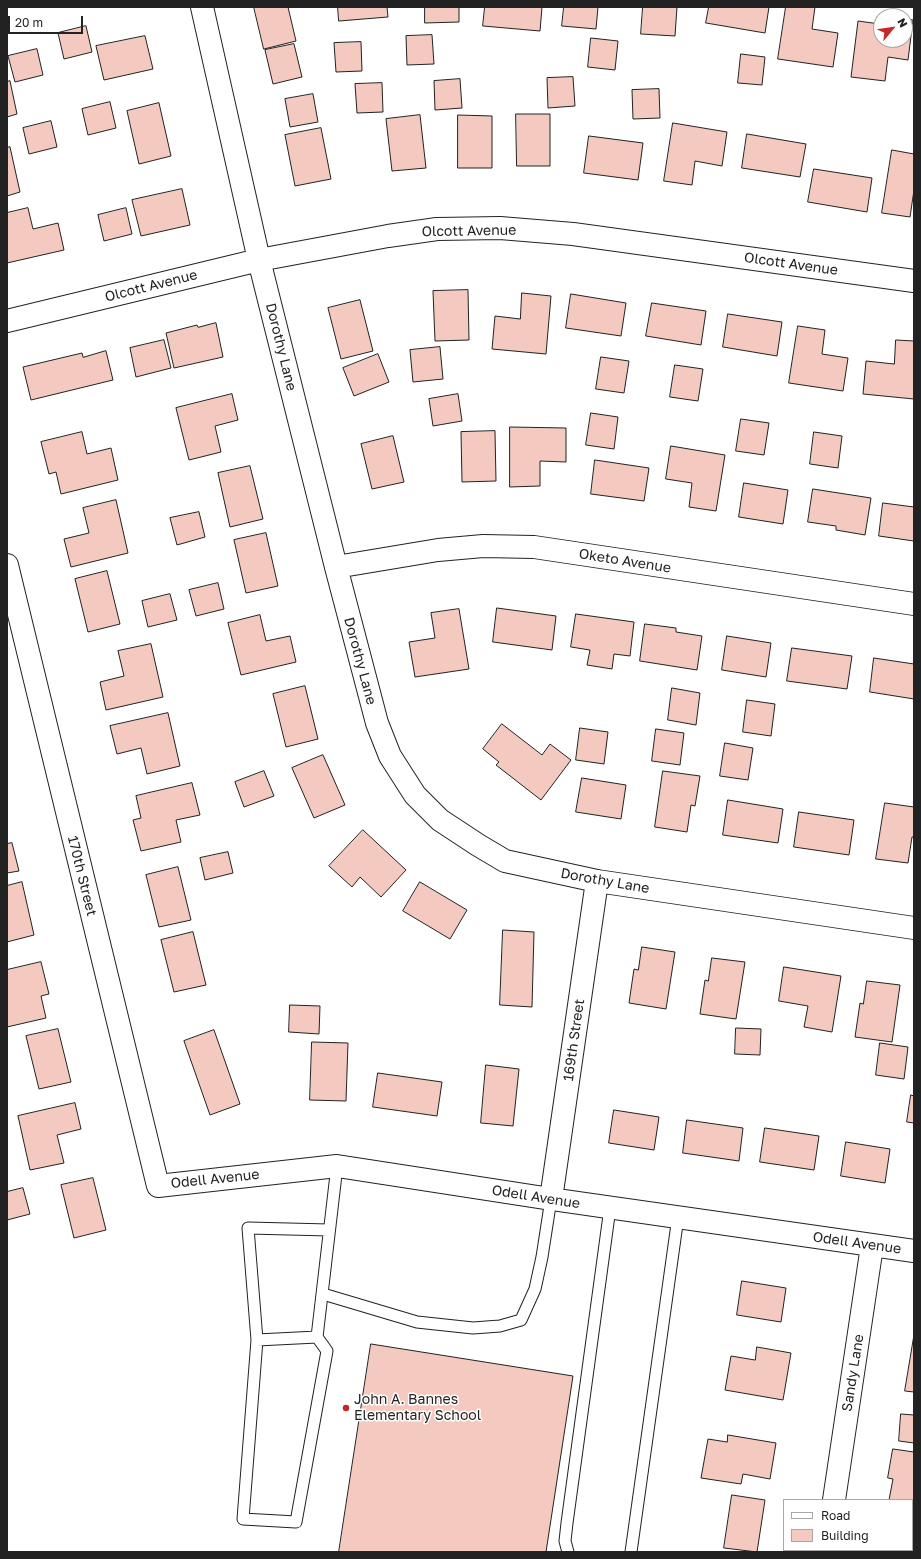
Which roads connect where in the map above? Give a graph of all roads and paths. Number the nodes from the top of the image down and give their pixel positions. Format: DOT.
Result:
graph roads {
  1 [pos="202,7"];
  2 [pos="259,260"];
  3 [pos="914,281"];
  4 [pos="7,321"];
  5 [pos="7,565"];
  6 [pos="336,567"];
  7 [pos="914,604"];
  8 [pos="597,881"];
  9 [pos="914,928"];
  10 [pos="337,1166"];
  11 [pos="158,1186"];
  12 [pos="551,1199"];
  13 [pos="610,1208"];
  14 [pos="678,1218"];
  15 [pos="329,1230"];
  16 [pos="872,1246"];
  17 [pos="914,1252"];
  18 [pos="323,1294"];
  19 [pos="317,1337"];
  20 [pos="257,1340"];
  21 [pos="834,1499"];
  22 [pos="568,1552"];
  23 [pos="631,1552"];
  1 -- 2 [label="street, Dorothy Lane"];
  2 -- 3 [label="street, Olcott Avenue"];
  2 -- 4 [label="street, Olcott Avenue"];
  2 -- 6 [label="street, Dorothy Lane"];
  5 -- 11 [label="street, 170th Street"];
  6 -- 7 [label="street, Oketo Avenue"];
  6 -- 8 [label="street, Dorothy Lane"];
  8 -- 9 [label="street, Dorothy Lane"];
  8 -- 12 [label="street, 169th Street"];
  10 -- 11 [label="street, Odell Avenue"];
  10 -- 12 [label="street, Odell Avenue"];
  10 -- 15 [label="lane"];
  12 -- 13 [label="street, Odell Avenue"];
  12 -- 18 [label="lane"];
  13 -- 14 [label="street, Odell Avenue"];
  13 -- 22 [label="lane"];
  14 -- 16 [label="street, Odell Avenue"];
  14 -- 23 [label="lane"];
  15 -- 18 [label="lane"];
  15 -- 20 [label="lane"];
  16 -- 17 [label="street, Odell Avenue"];
  16 -- 21 [label="street, Sandy Lane"];
  18 -- 19 [label="lane"];
  19 -- 20 [label="lane"];
  19 -- 20 [label="lane"];
}
